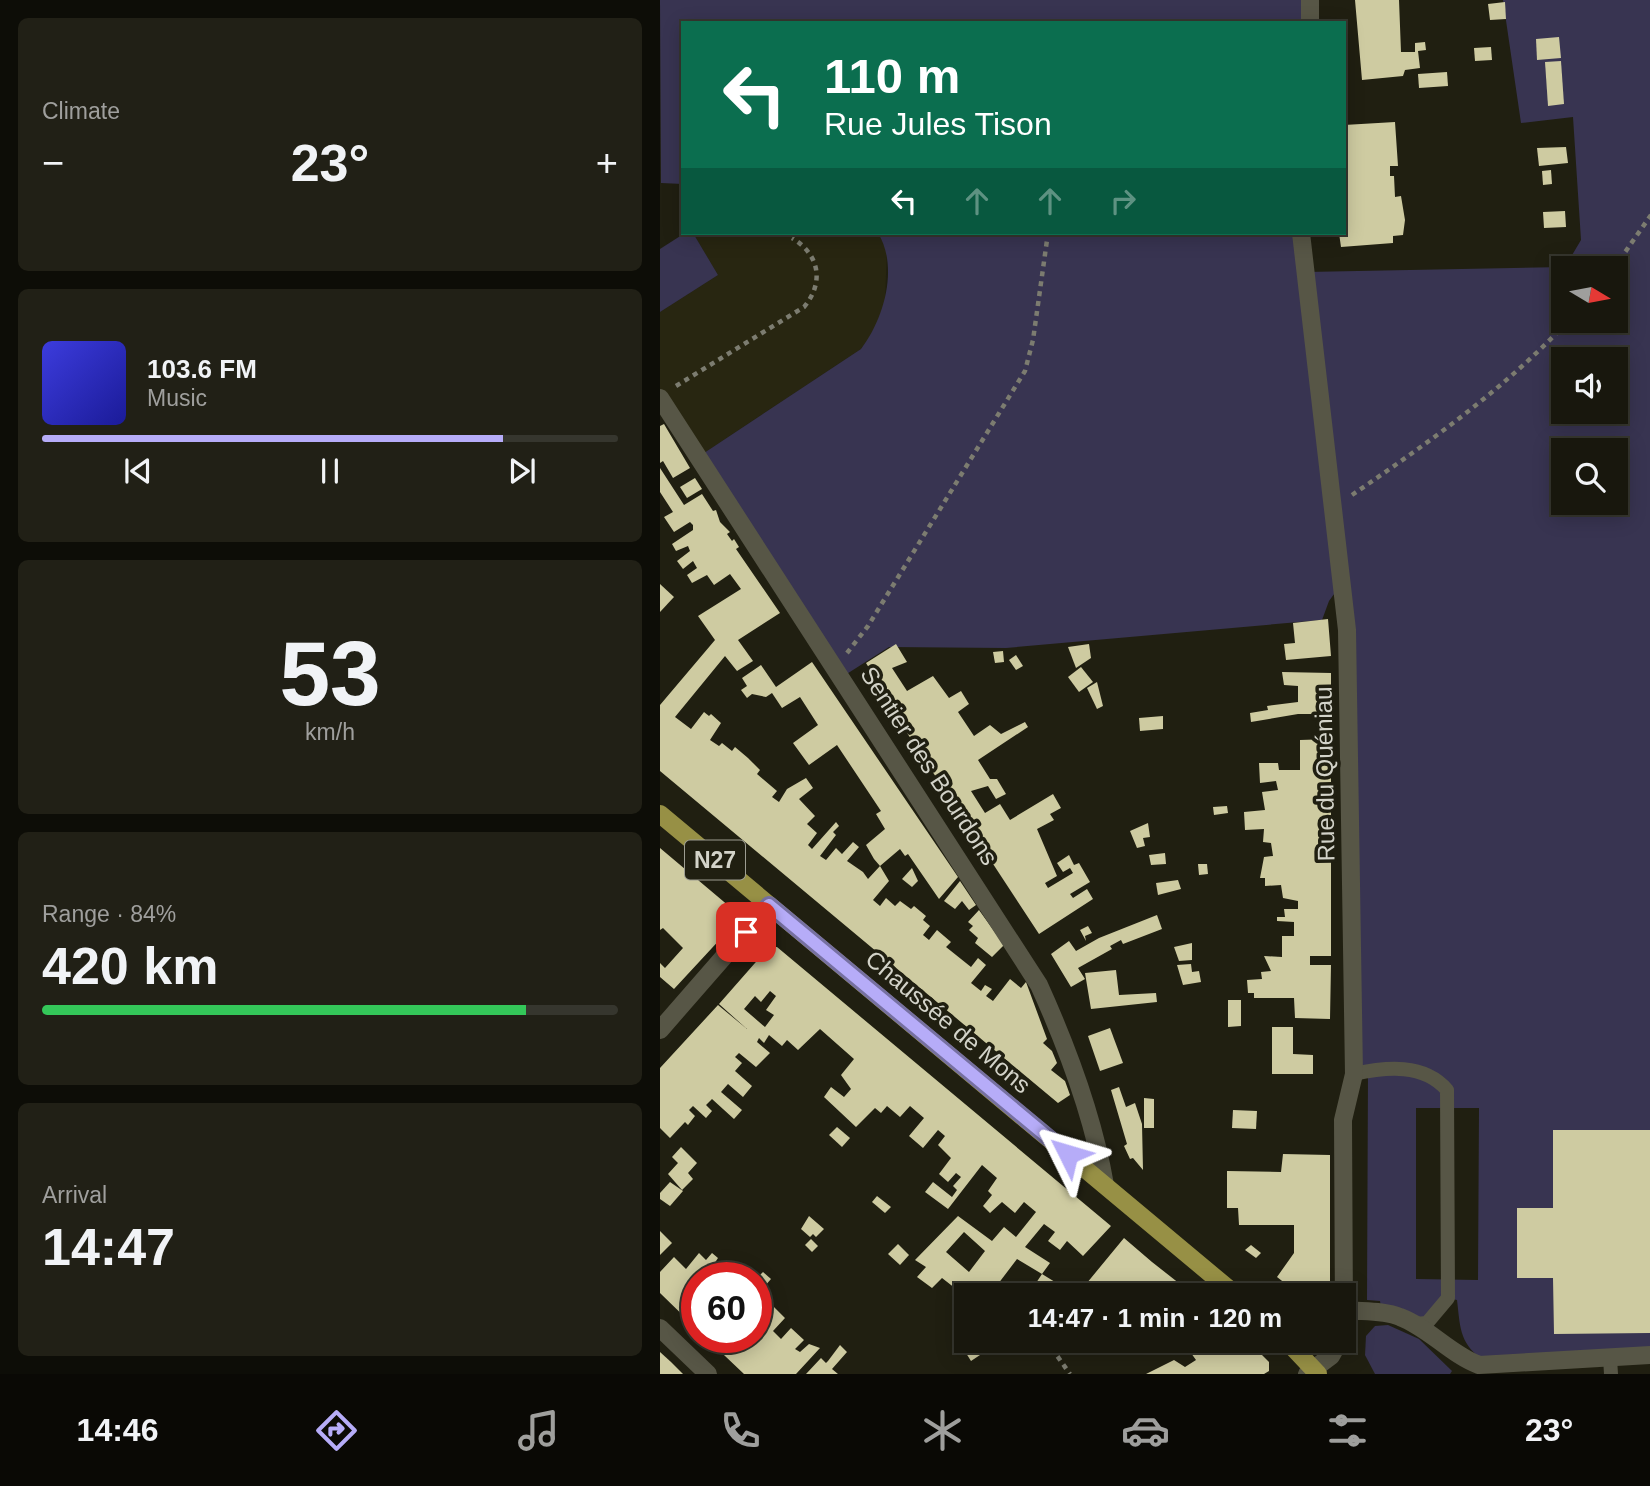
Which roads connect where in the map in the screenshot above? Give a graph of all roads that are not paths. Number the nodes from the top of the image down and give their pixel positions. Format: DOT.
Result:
graph roads {
  1 [pos="1310,0"];
  2 [pos="1310,21"];
  3 [pos="1301,235"];
  4 [pos="665,394"];
  5 [pos="660,814"];
  6 [pos="769,905"];
  7 [pos="660,1030"];
  8 [pos="1354,1074"];
  9 [pos="1104,1185"];
  10 [pos="1222,1283"];
  11 [pos="1345,1283"];
  12 [pos="1356,1311"];
  13 [pos="1415,1324"];
  14 [pos="660,1328"];
  15 [pos="1297,1353"];
  16 [pos="1333,1353"];
  17 [pos="1650,1355"];
  18 [pos="1610,1366"];
  19 [pos="1476,1370"];
  20 [pos="1313,1372"];
  21 [pos="708,1374"];
  1 -- 2 [label="street"];
  3 -- 8 [label="street, Rue du Quéniau"];
  4 -- 9 [label="street, Sentier des Bourdons"];
  5 -- 6 [label="main road, Chaussée de Mons / N27"];
  6 -- 7 [label="street"];
  6 -- 9 [label="main road, Chaussée de Mons / N27"];
  8 -- 11 [label="street, Rue du Quéniau"];
  8 -- 13 [label="lane"];
  9 -- 10 [label="main road, Chaussée de Mons / N27"];
  12 -- 13 [label="street"];
  13 -- 19 [label="street"];
  14 -- 21 [label="street"];
  15 -- 20 [label="main road"];
  16 -- 20 [label="street"];
  17 -- 18 [label="street"];
  18 -- 19 [label="street"];
}
